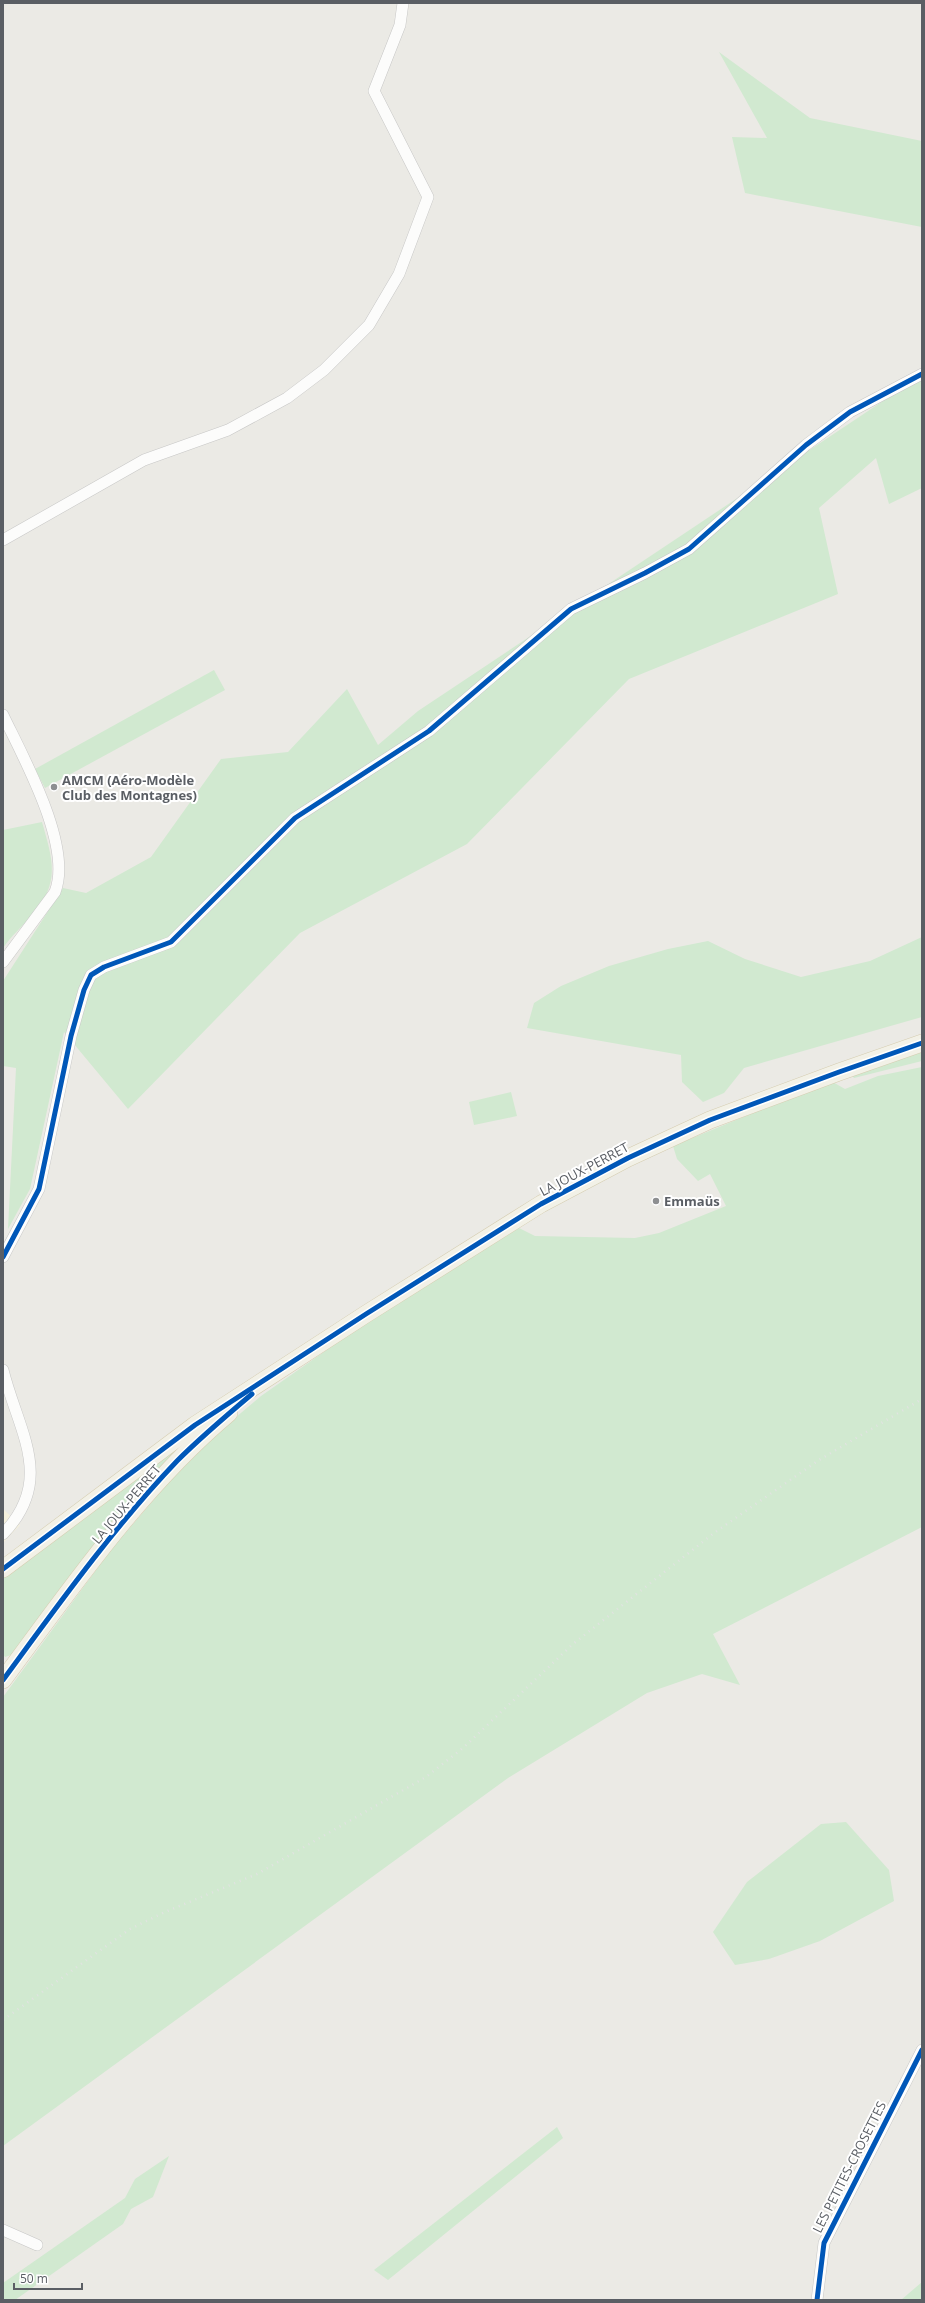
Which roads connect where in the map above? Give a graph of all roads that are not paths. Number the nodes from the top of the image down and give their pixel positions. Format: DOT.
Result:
graph roads {
  1 [pos="403,3"];
  2 [pos="922,374"];
  3 [pos="3,540"];
  4 [pos="3,715"];
  5 [pos="3,962"];
  6 [pos="922,1043"];
  7 [pos="3,1257"];
  8 [pos="283,1368"];
  9 [pos="3,1370"];
  10 [pos="3,1534"];
  11 [pos="3,1569"];
  12 [pos="5,1674"];
  13 [pos="922,2050"];
  14 [pos="3,2230"];
  15 [pos="37,2245"];
  16 [pos="817,2300"];
  1 -- 3 [label="street"];
  2 -- 7 [label="street"];
  4 -- 5 [label="street"];
  6 -- 8 [label="main road, LA JOUX-PERRET"];
  8 -- 11 [label="main road, LA JOUX-PERRET"];
  8 -- 12 [label="main road, LA JOUX-PERRET"];
  9 -- 10 [label="street"];
  13 -- 16 [label="street, LES PETITES-CROSETTES"];
  14 -- 15 [label="street"];
}
